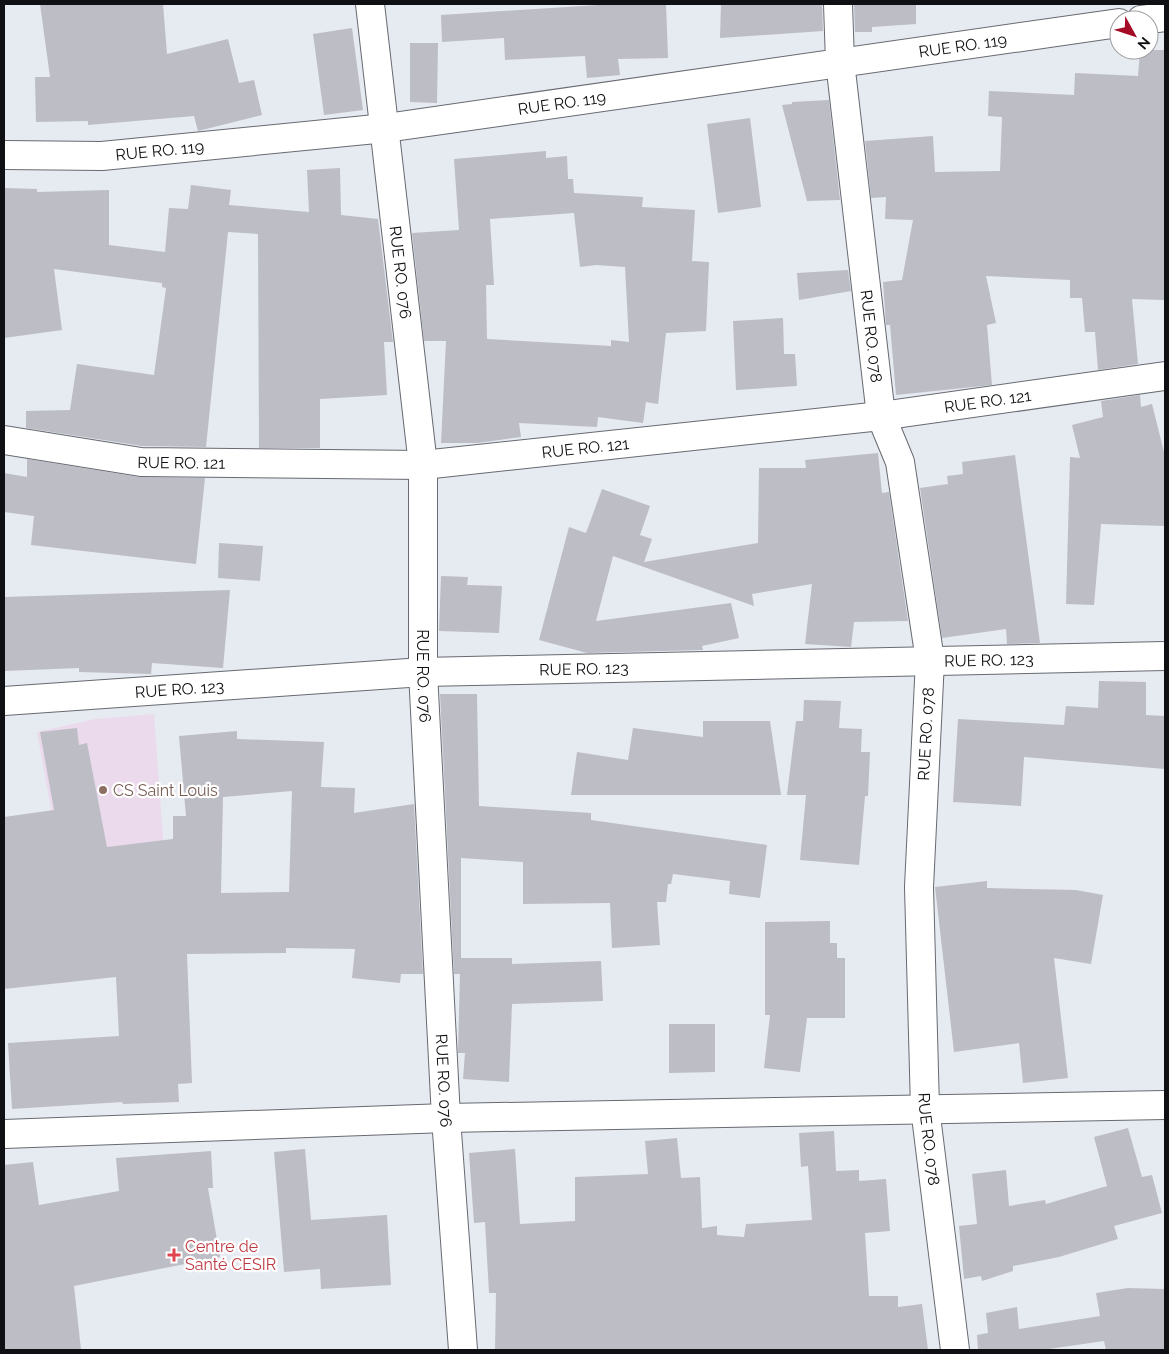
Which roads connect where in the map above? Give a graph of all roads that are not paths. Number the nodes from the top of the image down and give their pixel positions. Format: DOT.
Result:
graph roads {
  1 [pos="370,4"];
  2 [pos="838,4"];
  3 [pos="1109,24"];
  4 [pos="840,62"];
  5 [pos="386,128"];
  6 [pos="4,155"];
  7 [pos="1165,376"];
  8 [pos="881,416"];
  9 [pos="4,440"];
  10 [pos="423,465"];
  11 [pos="1165,656"];
  12 [pos="930,660"];
  13 [pos="424,672"];
  14 [pos="4,701"];
  15 [pos="1165,1105"];
  16 [pos="925,1108"];
  17 [pos="446,1118"];
  18 [pos="4,1134"];
  19 [pos="463,1350"];
  20 [pos="954,1350"];
  1 -- 5 [label="street, RUE RO. 076"];
  2 -- 4 [label="street, RUE RO. 078"];
  3 -- 4 [label="street, RUE RO. 119"];
  4 -- 5 [label="street, RUE RO. 119"];
  4 -- 8 [label="street, RUE RO. 078"];
  5 -- 6 [label="street, RUE RO. 119"];
  5 -- 10 [label="street, RUE RO. 076"];
  7 -- 8 [label="street, RUE RO. 121"];
  8 -- 10 [label="street, RUE RO. 121"];
  8 -- 12 [label="street, RUE RO. 078"];
  9 -- 10 [label="street, RUE RO. 121"];
  10 -- 13 [label="street, RUE RO. 076"];
  11 -- 12 [label="street, RUE RO. 123"];
  12 -- 13 [label="street, RUE RO. 123"];
  12 -- 16 [label="street, RUE RO. 078"];
  13 -- 14 [label="street, RUE RO. 123"];
  13 -- 17 [label="street, RUE RO. 076"];
  15 -- 16 [label="street"];
  16 -- 17 [label="street"];
  16 -- 20 [label="street, RUE RO. 078"];
  17 -- 18 [label="street"];
  17 -- 19 [label="street, RUE RO. 076"];
}
